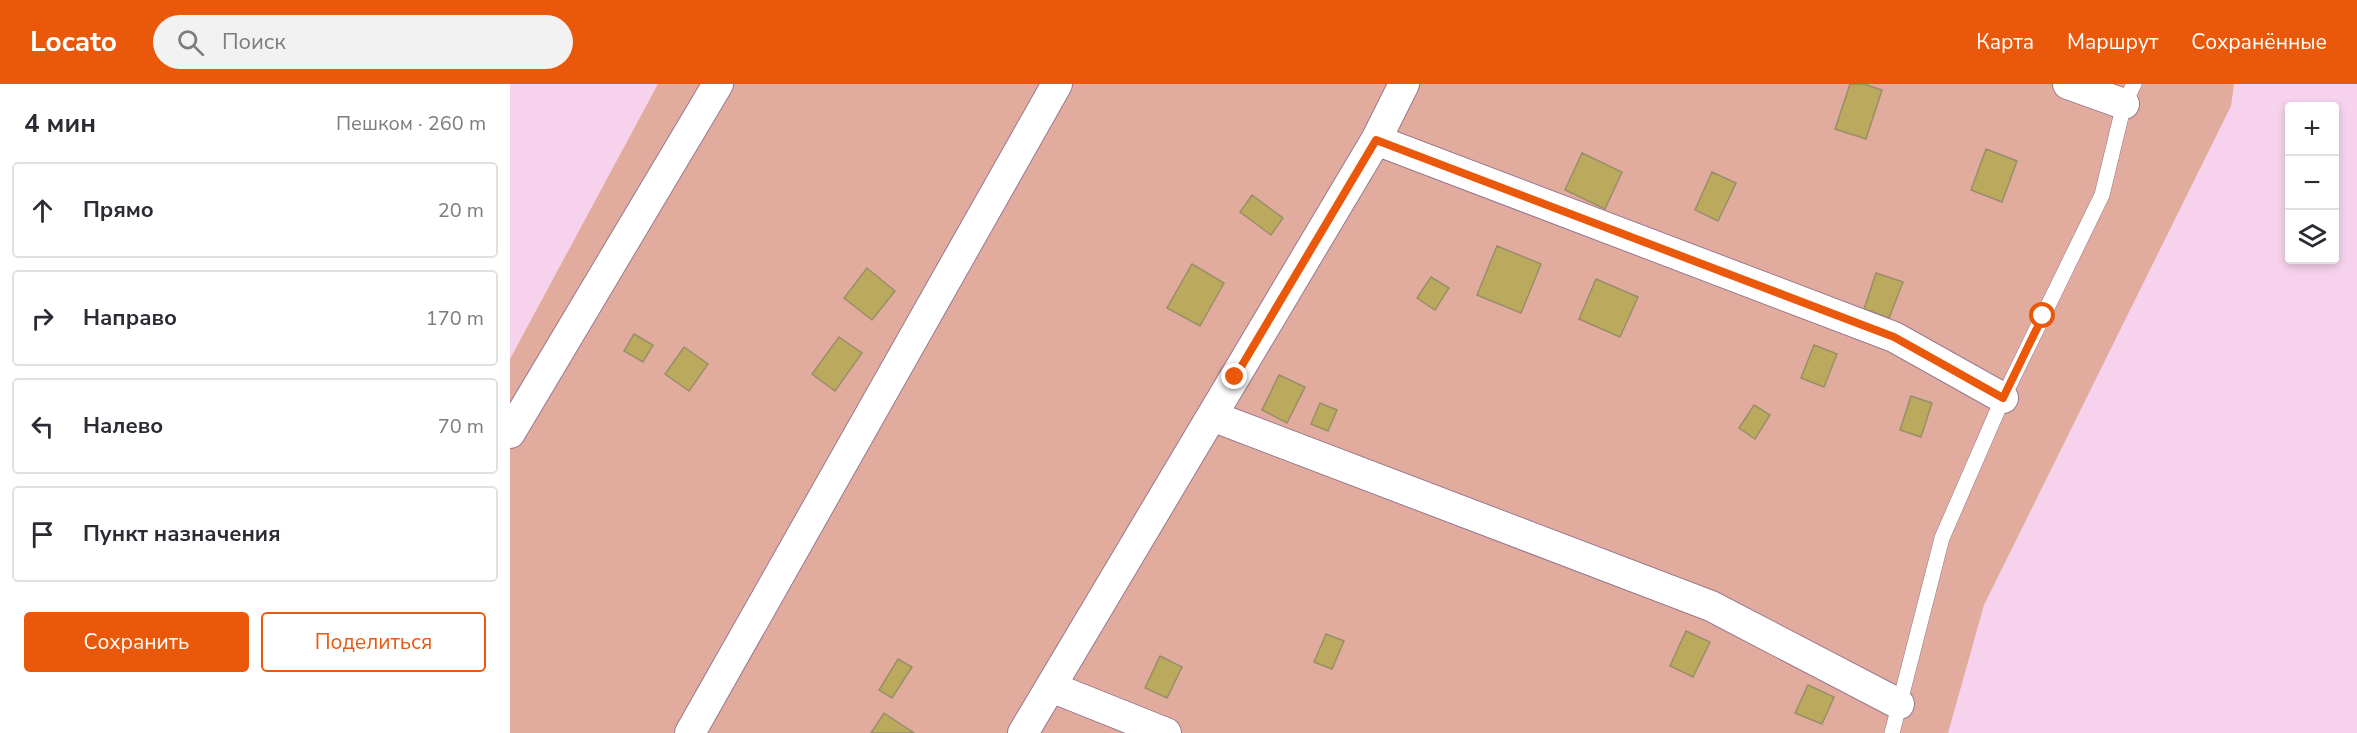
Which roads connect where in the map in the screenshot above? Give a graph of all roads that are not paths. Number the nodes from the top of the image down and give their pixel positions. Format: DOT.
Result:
graph roads {
  1 [pos="718,84"];
  2 [pos="1058,84"];
  3 [pos="1404,84"];
  4 [pos="2068,84"];
  5 [pos="2129,94"];
  6 [pos="1376,140"];
  7 [pos="2003,398"];
  8 [pos="1212,416"];
  9 [pos="510,433"];
  10 [pos="1051,687"];
  11 [pos="1899,704"];
  12 [pos="690,733"];
  13 [pos="1023,733"];
  14 [pos="1166,733"];
  15 [pos="1892,733"];
  1 -- 9 [label="street"];
  2 -- 12 [label="street"];
  3 -- 6 [label="street"];
  4 -- 5 [label="street"];
  5 -- 7 [label="lane"];
  6 -- 7 [label="street"];
  6 -- 8 [label="street"];
  7 -- 11 [label="lane"];
  8 -- 10 [label="street"];
  8 -- 11 [label="street"];
  10 -- 13 [label="street"];
  10 -- 14 [label="street"];
  11 -- 15 [label="lane"];
}
